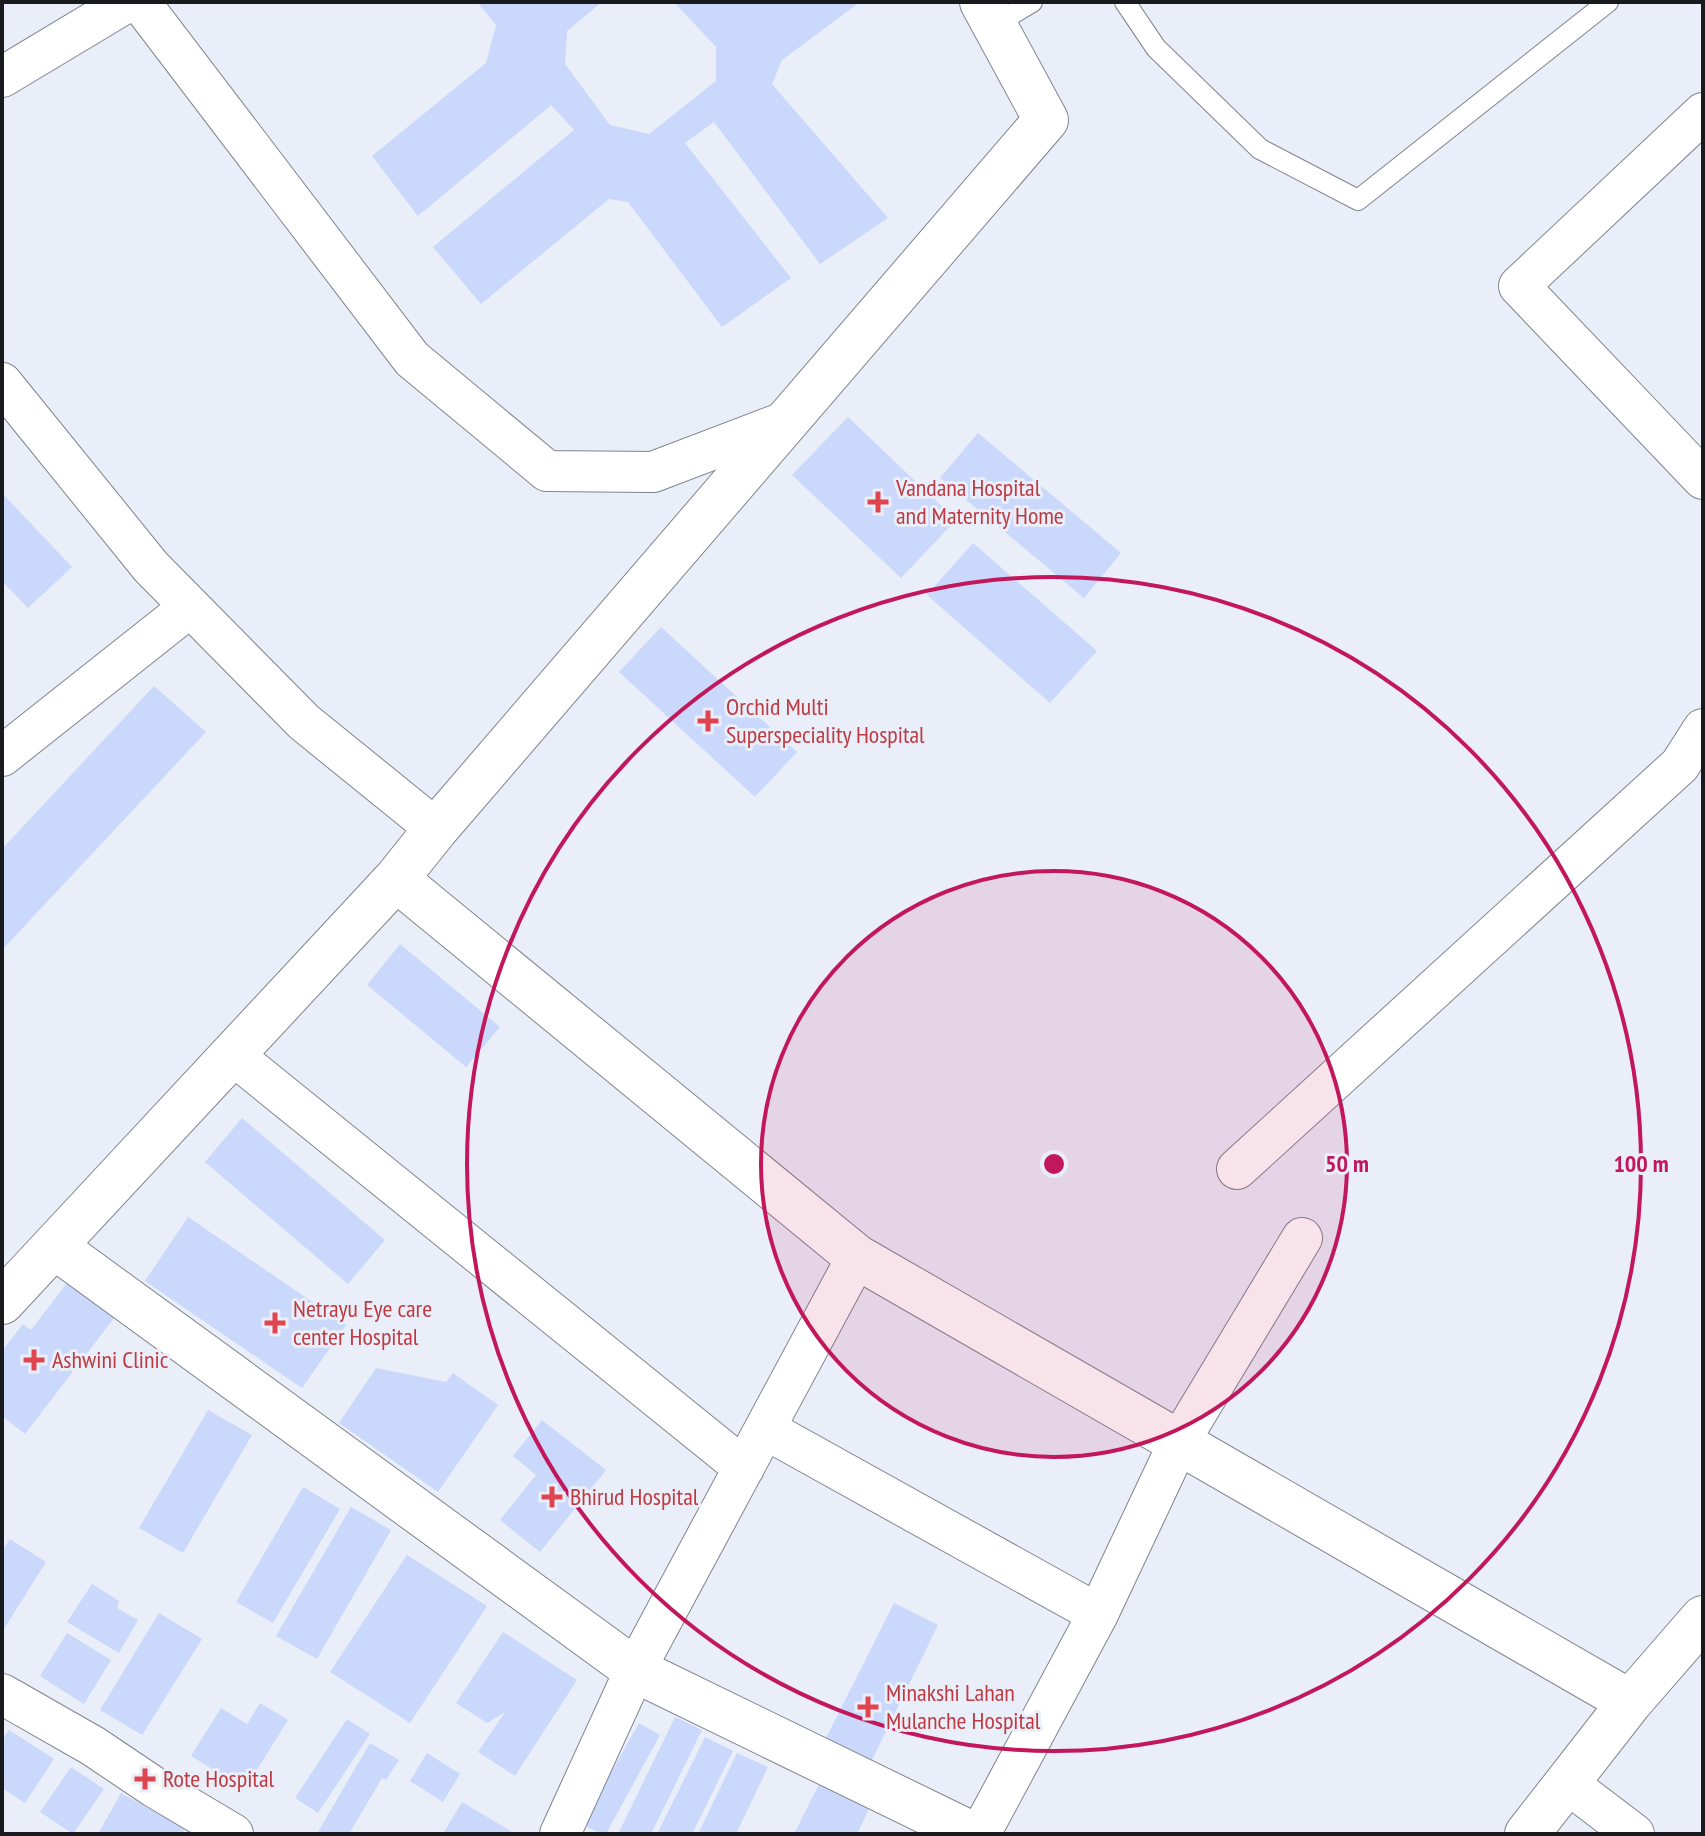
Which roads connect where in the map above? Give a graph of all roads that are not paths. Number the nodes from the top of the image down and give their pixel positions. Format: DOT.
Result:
graph roads {
  1 [pos="127,2"];
  2 [pos="140,2"];
  3 [pos="1032,2"];
  4 [pos="1125,2"];
  5 [pos="1608,2"];
  6 [pos="988,14"];
  7 [pos="2,77"];
  8 [pos="1703,113"];
  9 [pos="2,383"];
  10 [pos="787,421"];
  11 [pos="1703,479"];
  12 [pos="190,607"];
  13 [pos="1703,729"];
  14 [pos="2,756"];
  15 [pos="436,829"];
  16 [pos="396,879"];
  17 [pos="233,1055"];
  18 [pos="1237,1169"];
  19 [pos="1302,1238"];
  20 [pos="55,1247"];
  21 [pos="857,1257"];
  22 [pos="2,1302"];
  23 [pos="765,1429"];
  24 [pos="1179,1442"];
  25 [pos="744,1468"];
  26 [pos="1098,1614"];
  27 [pos="1703,1618"];
  28 [pos="635,1670"];
  29 [pos="2,1694"];
  30 [pos="1630,1702"];
  31 [pos="1567,1783"];
  32 [pos="233,1834"];
  33 [pos="560,1834"];
  34 [pos="972,1834"];
  35 [pos="980,1834"];
  36 [pos="1527,1834"];
  37 [pos="1634,1834"];
  1 -- 7 [label="street"];
  2 -- 10 [label="street"];
  3 -- 6 [label="lane"];
  4 -- 5 [label="lane"];
  6 -- 10 [label="street"];
  8 -- 11 [label="street"];
  9 -- 12 [label="street"];
  10 -- 15 [label="street"];
  12 -- 14 [label="street"];
  12 -- 15 [label="street"];
  13 -- 18 [label="street"];
  15 -- 16 [label="street"];
  16 -- 17 [label="street"];
  16 -- 21 [label="street"];
  17 -- 20 [label="street"];
  17 -- 25 [label="street"];
  19 -- 24 [label="street"];
  20 -- 22 [label="street"];
  20 -- 28 [label="street"];
  21 -- 23 [label="street"];
  21 -- 24 [label="street"];
  23 -- 25 [label="street"];
  23 -- 26 [label="street"];
  24 -- 26 [label="street"];
  24 -- 30 [label="street"];
  25 -- 28 [label="street"];
  26 -- 35 [label="street"];
  27 -- 30 [label="street"];
  28 -- 33 [label="street"];
  28 -- 34 [label="street"];
  29 -- 32 [label="street"];
  30 -- 31 [label="street"];
  31 -- 36 [label="street"];
  31 -- 37 [label="street"];
}
